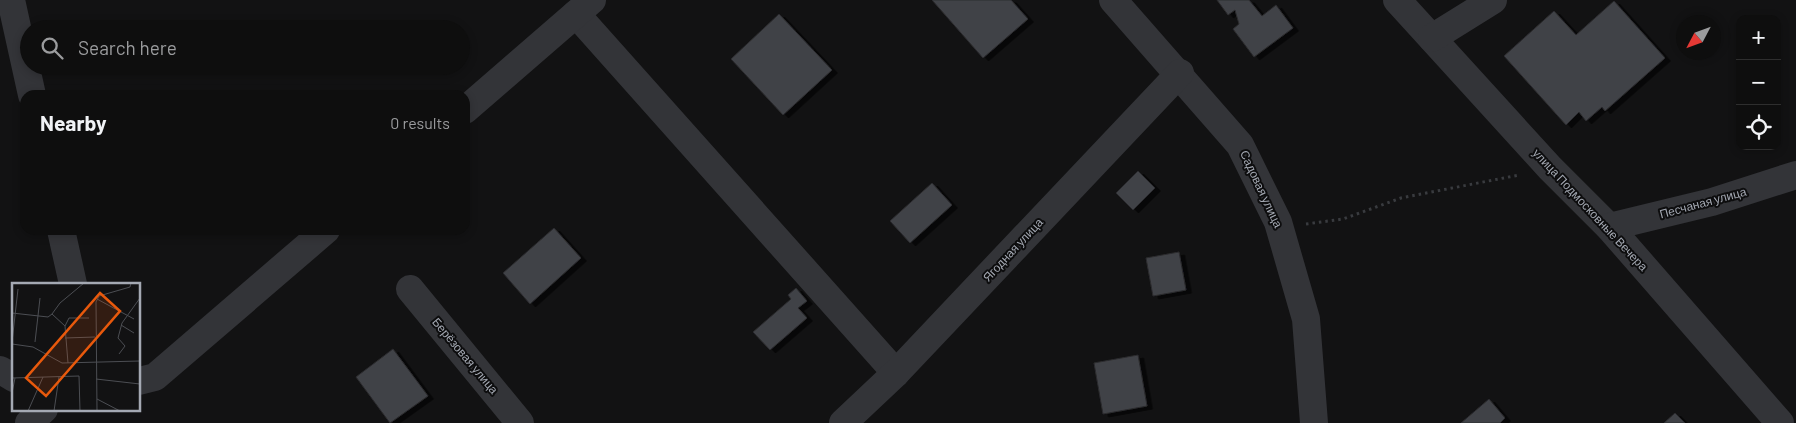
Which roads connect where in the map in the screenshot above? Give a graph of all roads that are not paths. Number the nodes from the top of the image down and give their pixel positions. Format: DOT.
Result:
graph roads {
  1 [pos="11,0"];
  2 [pos="1113,0"];
  3 [pos="1397,0"];
  4 [pos="1493,0"];
  5 [pos="584,7"];
  6 [pos="1432,38"];
  7 [pos="20,41"];
  8 [pos="1180,74"];
  9 [pos="28,75"];
  10 [pos="31,90"];
  11 [pos="470,106"];
  12 [pos="1796,175"];
  13 [pos="1609,227"];
  14 [pos="62,235"];
  15 [pos="320,235"];
  16 [pos="73,283"];
  17 [pos="410,289"];
  18 [pos="0,370"];
  19 [pos="896,373"];
  20 [pos="12,377"];
  21 [pos="140,382"];
  22 [pos="43,410"];
  23 [pos="29,423"];
  24 [pos="520,423"];
  25 [pos="843,423"];
  26 [pos="1314,423"];
  27 [pos="1780,423"];
  1 -- 7 [label="street"];
  2 -- 8 [label="street, Садовая улица"];
  3 -- 6 [label="street, улица Подмосковные Вечера"];
  4 -- 6 [label="street"];
  5 -- 11 [label="street"];
  5 -- 19 [label="street"];
  6 -- 13 [label="street, улица Подмосковные Вечера"];
  8 -- 19 [label="street, Ягодная улица"];
  8 -- 26 [label="street, Садовая улица"];
  9 -- 10 [label="street"];
  12 -- 13 [label="street, Песчаная улица"];
  13 -- 27 [label="street, улица Подмосковные Вечера"];
  14 -- 16 [label="street"];
  15 -- 21 [label="street"];
  17 -- 24 [label="street, Берёзовая улица"];
  18 -- 20 [label="street"];
  19 -- 25 [label="street, Ягодная улица"];
  22 -- 23 [label="street"];
}
